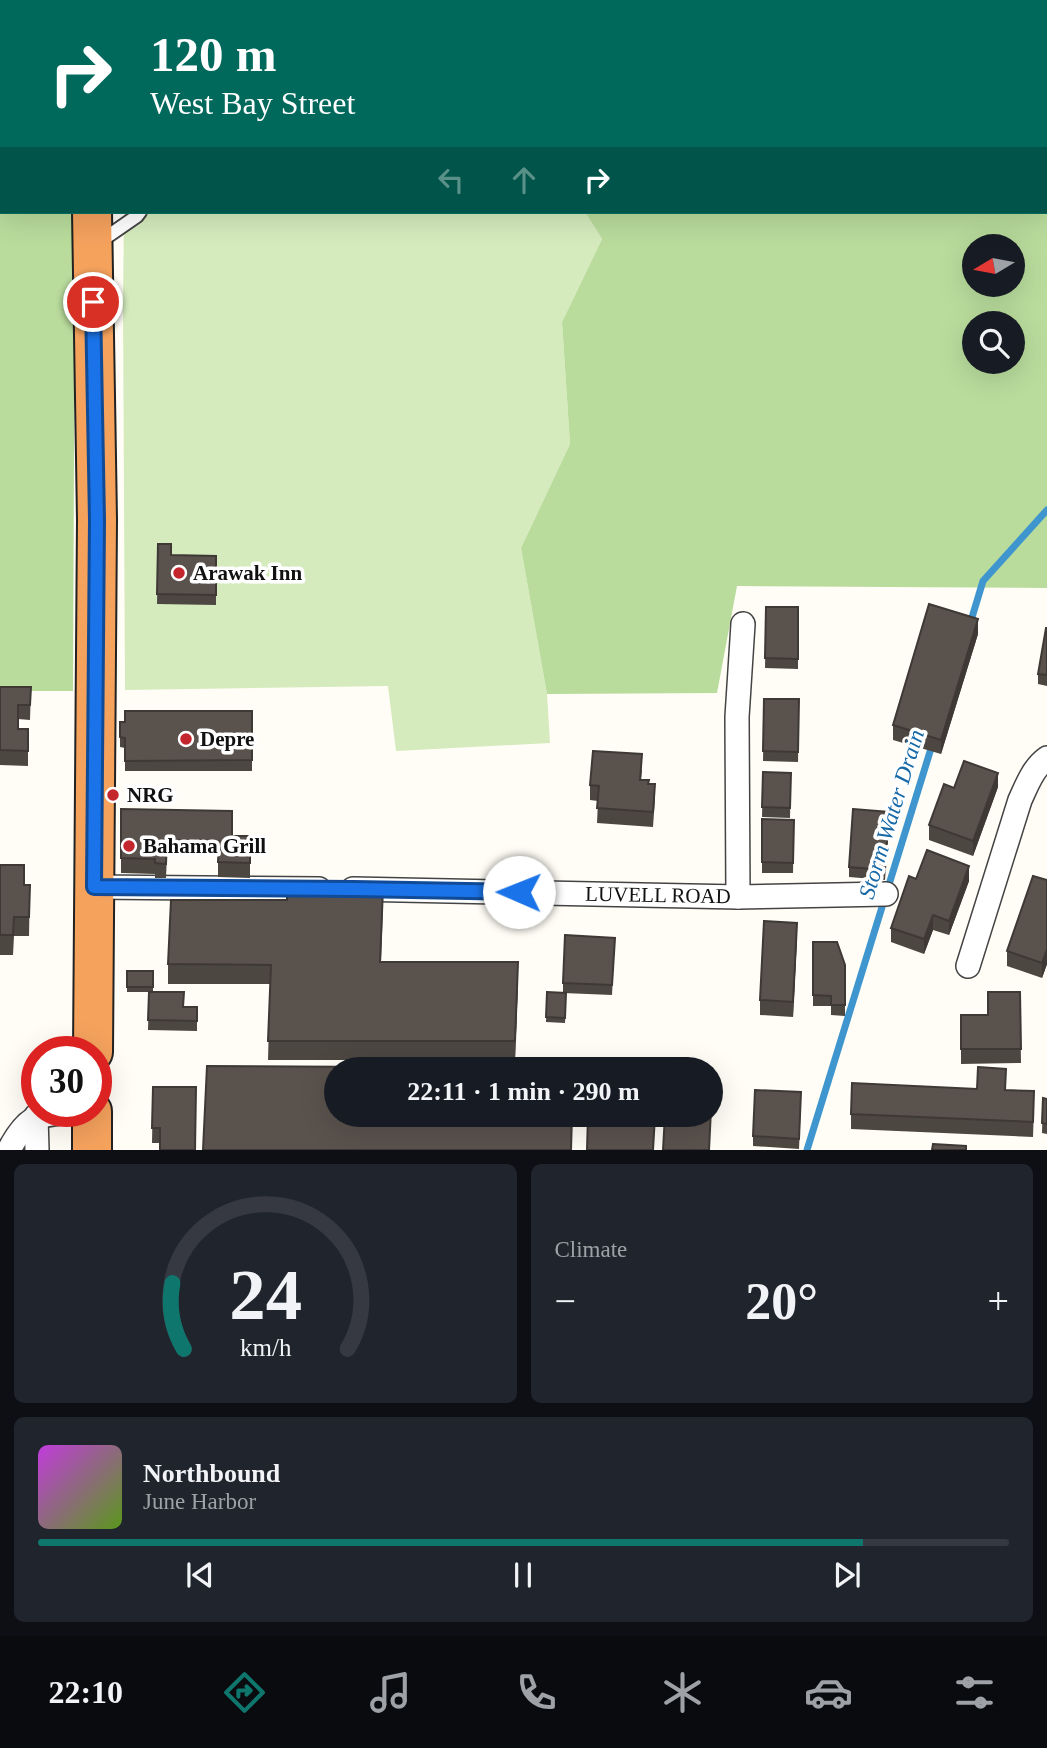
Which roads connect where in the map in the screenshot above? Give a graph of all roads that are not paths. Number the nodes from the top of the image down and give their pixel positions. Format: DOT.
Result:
graph roads {
  1 [pos="138,214"];
  2 [pos="92,229"];
  3 [pos="743,624"];
  4 [pos="1047,758"];
  5 [pos="94,887"];
  6 [pos="886,894"];
  7 [pos="738,897"];
  8 [pos="968,966"];
  9 [pos="93,1036"];
  10 [pos="23,1127"];
  11 [pos="36,1127"];
  12 [pos="92,1127"];
  13 [pos="9,1150"];
  14 [pos="37,1150"];
  15 [pos="92,1150"];
  1 -- 2 [label="lane"];
  2 -- 5 [label="highway"];
  3 -- 7 [label="street"];
  4 -- 8 [label="street"];
  5 -- 7 [label="street, LUVELL ROAD"];
  5 -- 9 [label="highway"];
  6 -- 7 [label="street, LUVELL ROAD"];
  10 -- 13 [label="street"];
  11 -- 14 [label="street"];
  12 -- 15 [label="highway"];
}
